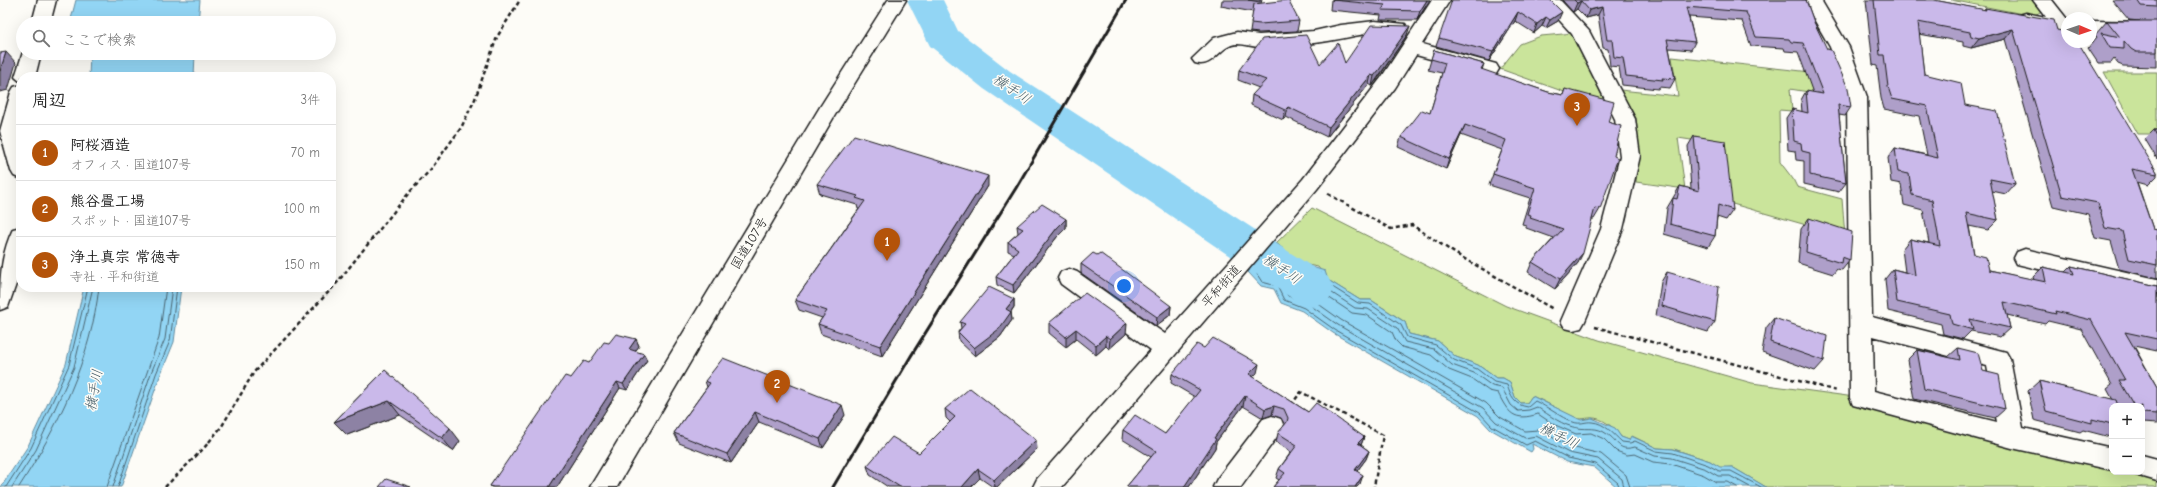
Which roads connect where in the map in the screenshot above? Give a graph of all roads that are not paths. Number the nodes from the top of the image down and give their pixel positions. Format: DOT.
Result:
graph roads {
  1 [pos="47,0"];
  2 [pos="897,0"];
  3 [pos="1441,0"];
  4 [pos="1550,0"];
  5 [pos="1812,0"];
  6 [pos="2042,0"];
  7 [pos="43,16"];
  8 [pos="2010,16"];
  9 [pos="2061,24"];
  10 [pos="2097,27"];
  11 [pos="1423,28"];
  12 [pos="2157,28"];
  13 [pos="2061,32"];
  14 [pos="1411,47"];
  15 [pos="1202,59"];
  16 [pos="30,60"];
  17 [pos="1489,68"];
  18 [pos="26,72"];
  19 [pos="16,103"];
  20 [pos="5,126"];
  21 [pos="16,157"];
  22 [pos="16,250"];
  23 [pos="2025,258"];
  24 [pos="1069,278"];
  25 [pos="2157,288"];
  26 [pos="0,300"];
  27 [pos="1573,320"];
  28 [pos="1861,324"];
  29 [pos="1166,348"];
  30 [pos="1272,427"];
  31 [pos="2012,437"];
  32 [pos="2109,459"];
  33 [pos="2145,467"];
  34 [pos="2157,470"];
  35 [pos="603,487"];
  36 [pos="1046,487"];
  37 [pos="1226,487"];
  1 -- 7 [label="main road"];
  2 -- 35 [label="main road, 国道107号"];
  3 -- 11 [label="main road, 平和街道"];
  4 -- 27 [label="main road"];
  5 -- 28 [label="main road"];
  6 -- 9 [label="main road"];
  8 -- 13 [label="main road"];
  10 -- 12 [label="main road"];
  11 -- 14 [label="main road, 平和街道"];
  11 -- 15 [label="main road"];
  14 -- 17 [label="main road"];
  14 -- 29 [label="main road, 平和街道"];
  16 -- 18 [label="main road"];
  19 -- 20 [label="main road"];
  20 -- 21 [label="main road"];
  22 -- 26 [label="main road"];
  23 -- 25 [label="main road"];
  24 -- 29 [label="main road"];
  28 -- 31 [label="main road"];
  28 -- 31 [label="main road"];
  29 -- 36 [label="main road, 平和街道"];
  30 -- 37 [label="main road"];
  31 -- 32 [label="main road"];
  33 -- 34 [label="main road"];
}
